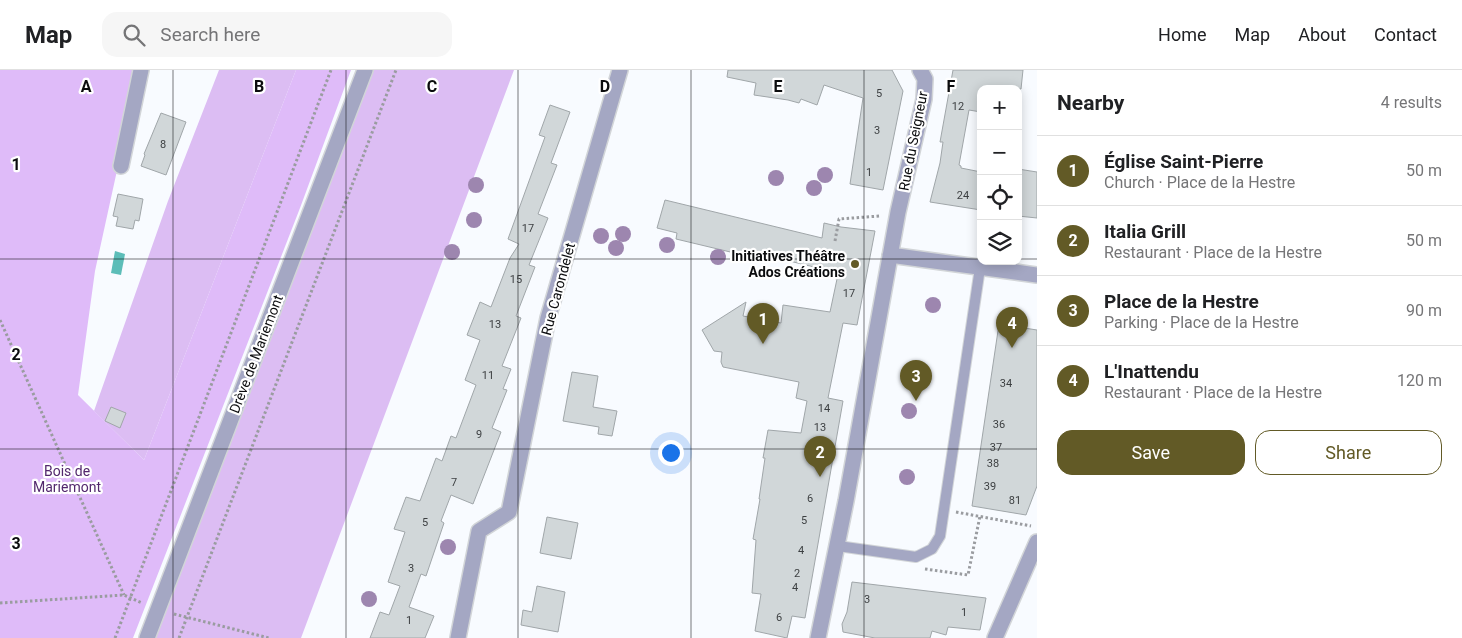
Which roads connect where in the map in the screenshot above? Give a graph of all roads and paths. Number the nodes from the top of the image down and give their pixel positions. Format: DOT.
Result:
graph roads {
  1 [pos="141,70"];
  2 [pos="331,70"];
  3 [pos="365,70"];
  4 [pos="396,70"];
  5 [pos="620,70"];
  6 [pos="920,70"];
  7 [pos="121,166"];
  8 [pos="898,212"];
  9 [pos="835,241"];
  10 [pos="890,255"];
  11 [pos="980,268"];
  12 [pos="1037,275"];
  13 [pos="0,320"];
  14 [pos="944,510"];
  15 [pos="1037,527"];
  16 [pos="1037,542"];
  17 [pos="838,546"];
  18 [pos="124,595"];
  19 [pos="131,597"];
  20 [pos="0,603"];
  21 [pos="158,610"];
  22 [pos="187,617"];
  23 [pos="115,638"];
  24 [pos="148,638"];
  25 [pos="178,638"];
  26 [pos="269,638"];
  27 [pos="458,638"];
  28 [pos="818,638"];
  29 [pos="995,638"];
  1 -- 7 [label="street"];
  2 -- 19 [label="path"];
  3 -- 21 [label="street, Drève de Mariemont"];
  4 -- 22 [label="path"];
  5 -- 27 [label="street, Rue Carondelet"];
  6 -- 8 [label="street, Rue du Seigneur"];
  8 -- 9 [label="path"];
  8 -- 10 [label="street, Rue du Seigneur"];
  10 -- 11 [label="street"];
  10 -- 17 [label="street, Rue du Seigneur"];
  11 -- 12 [label="street"];
  11 -- 14 [label="lane"];
  13 -- 18 [label="path"];
  14 -- 15 [label="path"];
  14 -- 17 [label="lane"];
  16 -- 29 [label="street"];
  17 -- 28 [label="street, Rue du Seigneur"];
  18 -- 19 [label="path"];
  18 -- 20 [label="path"];
  19 -- 21 [label="path"];
  19 -- 23 [label="path"];
  21 -- 22 [label="path"];
  21 -- 24 [label="street, Drève de Mariemont"];
  22 -- 25 [label="path"];
  22 -- 26 [label="path"];
}
